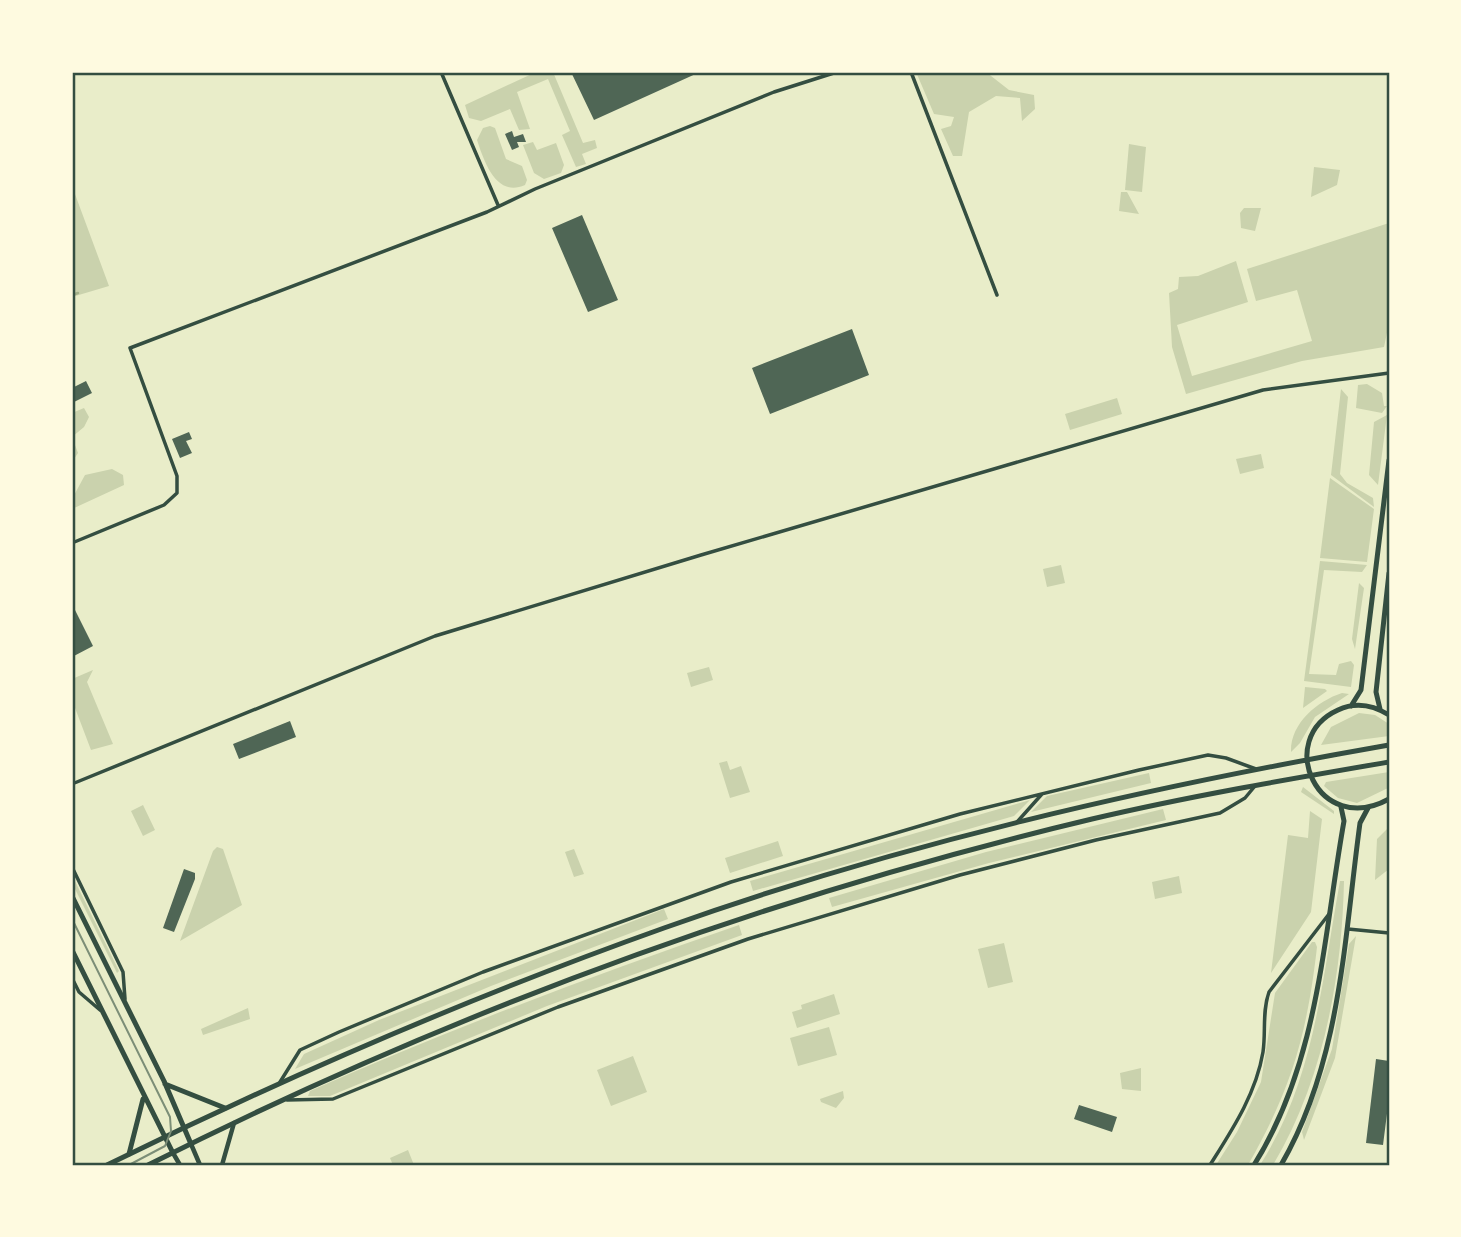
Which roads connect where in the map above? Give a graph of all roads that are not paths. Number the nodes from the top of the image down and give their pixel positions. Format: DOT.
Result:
graph roads {
  1 [pos="441,72"];
  2 [pos="836,72"];
  3 [pos="911,72"];
  4 [pos="499,206"];
  5 [pos="997,295"];
  6 [pos="1389,373"];
  7 [pos="1389,460"];
  8 [pos="72,543"];
  9 [pos="1389,573"];
  10 [pos="1351,706"];
  11 [pos="1380,709"];
  12 [pos="1389,715"];
  13 [pos="1389,745"];
  14 [pos="1307,760"];
  15 [pos="1389,762"];
  16 [pos="1256,769"];
  17 [pos="1310,775"];
  18 [pos="72,784"];
  19 [pos="1257,784"];
  20 [pos="1043,792"];
  21 [pos="1389,799"];
  22 [pos="1342,807"];
  23 [pos="1368,808"];
  24 [pos="1017,822"];
  25 [pos="72,867"];
  26 [pos="72,896"];
  27 [pos="1330,912"];
  28 [pos="1346,928"];
  29 [pos="1389,933"];
  30 [pos="72,950"];
  31 [pos="72,978"];
  32 [pos="126,1005"];
  33 [pos="102,1011"];
  34 [pos="280,1082"];
  35 [pos="165,1084"];
  36 [pos="143,1096"];
  37 [pos="281,1100"];
  38 [pos="225,1108"];
  39 [pos="234,1123"];
  40 [pos="184,1128"];
  41 [pos="164,1137"];
  42 [pos="191,1144"];
  43 [pos="173,1153"];
  44 [pos="129,1154"];
  45 [pos="107,1165"];
  46 [pos="148,1165"];
  47 [pos="180,1165"];
  48 [pos="200,1165"];
  49 [pos="222,1165"];
  50 [pos="1210,1165"];
  51 [pos="1254,1165"];
  52 [pos="1281,1165"];
  1 -- 4 [label="street"];
  2 -- 4 [label="street"];
  3 -- 5 [label="street"];
  4 -- 8 [label="street"];
  6 -- 18 [label="street"];
  7 -- 10 [label="main road"];
  9 -- 11 [label="main road"];
  10 -- 11 [label="main road"];
  10 -- 14 [label="main road"];
  11 -- 12 [label="main road"];
  13 -- 14 [label="main road"];
  14 -- 16 [label="main road"];
  14 -- 17 [label="main road"];
  15 -- 17 [label="main road"];
  16 -- 20 [label="street"];
  16 -- 24 [label="main road"];
  17 -- 19 [label="main road"];
  17 -- 22 [label="main road"];
  19 -- 37 [label="main road"];
  19 -- 37 [label="street"];
  20 -- 24 [label="street"];
  20 -- 34 [label="street"];
  21 -- 23 [label="main road"];
  22 -- 23 [label="main road"];
  22 -- 27 [label="main road"];
  23 -- 28 [label="main road"];
  24 -- 34 [label="main road"];
  25 -- 32 [label="street"];
  26 -- 32 [label="main road"];
  27 -- 50 [label="street"];
  27 -- 51 [label="main road"];
  28 -- 29 [label="street"];
  28 -- 52 [label="main road"];
  30 -- 33 [label="main road"];
  31 -- 33 [label="street"];
  32 -- 35 [label="main road"];
  33 -- 36 [label="main road"];
  34 -- 38 [label="main road"];
  35 -- 38 [label="main road"];
  35 -- 40 [label="main road"];
  36 -- 41 [label="main road"];
  36 -- 44 [label="main road"];
  37 -- 39 [label="main road"];
  38 -- 40 [label="main road"];
  39 -- 42 [label="main road"];
  39 -- 49 [label="street"];
  40 -- 41 [label="main road"];
  40 -- 42 [label="main road"];
  41 -- 43 [label="main road"];
  41 -- 44 [label="main road"];
  42 -- 43 [label="main road"];
  42 -- 48 [label="street"];
  43 -- 46 [label="main road"];
  43 -- 47 [label="street"];
  44 -- 45 [label="main road"];
}
